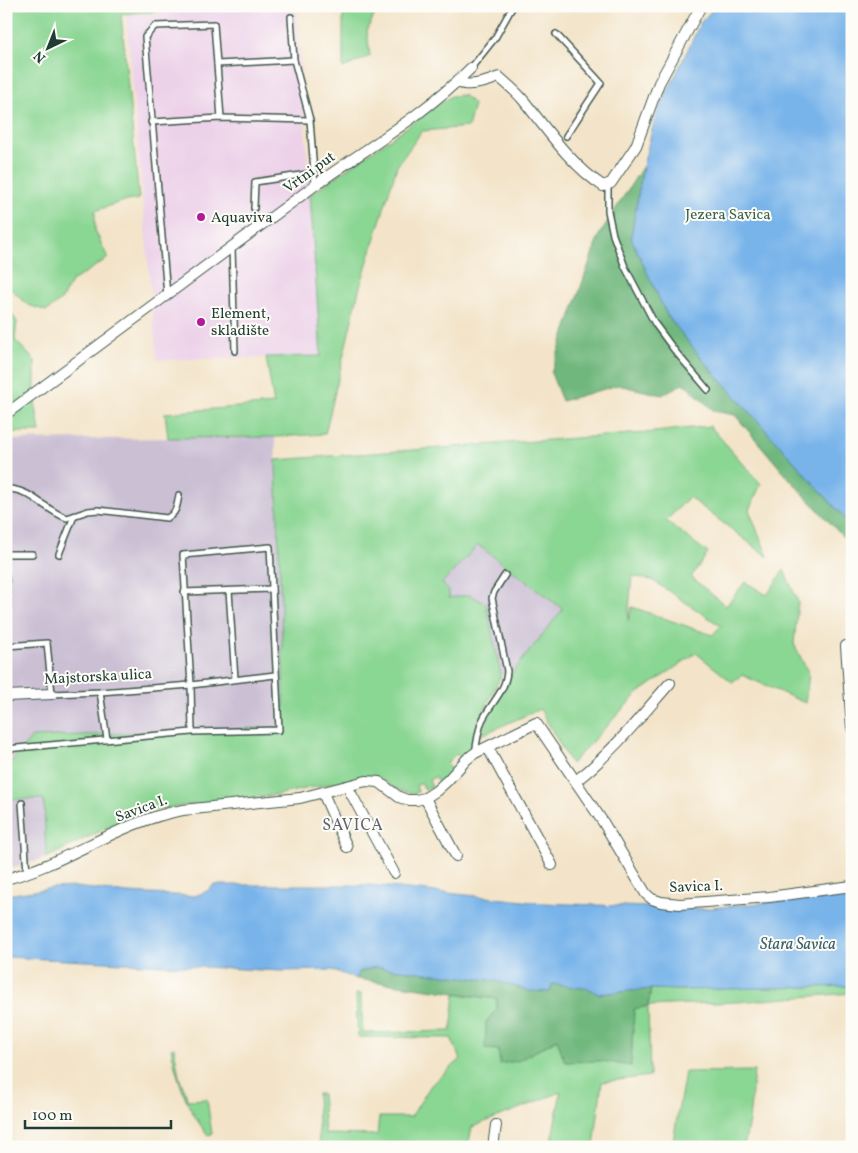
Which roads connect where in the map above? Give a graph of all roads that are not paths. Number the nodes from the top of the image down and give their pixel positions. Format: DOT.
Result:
graph roads {
  1 [pos="513,6"];
  2 [pos="701,6"];
  3 [pos="291,18"];
  4 [pos="556,34"];
  5 [pos="294,60"];
  6 [pos="217,64"];
  7 [pos="471,68"];
  8 [pos="457,82"];
  9 [pos="221,118"];
  10 [pos="310,120"];
  11 [pos="152,122"];
  12 [pos="566,136"];
  13 [pos="314,173"];
  14 [pos="608,185"];
  15 [pos="315,186"];
  16 [pos="254,208"];
  17 [pos="232,248"];
  18 [pos="167,296"];
  19 [pos="235,351"];
  20 [pos="708,390"];
  21 [pos="6,414"];
  22 [pos="6,490"];
  23 [pos="178,495"];
  24 [pos="74,516"];
  25 [pos="6,554"];
  26 [pos="32,554"];
  27 [pos="59,554"];
  28 [pos="506,575"];
  29 [pos="6,576"];
  30 [pos="272,589"];
  31 [pos="229,591"];
  32 [pos="184,592"];
  33 [pos="6,607"];
  34 [pos="6,646"];
  35 [pos="846,646"];
  36 [pos="275,674"];
  37 [pos="235,679"];
  38 [pos="670,682"];
  39 [pos="191,685"];
  40 [pos="100,692"];
  41 [pos="52,694"];
  42 [pos="6,696"];
  43 [pos="852,728"];
  44 [pos="192,732"];
  45 [pos="107,739"];
  46 [pos="488,748"];
  47 [pos="6,750"];
  48 [pos="475,753"];
  49 [pos="576,780"];
  50 [pos="348,786"];
  51 [pos="323,793"];
  52 [pos="425,798"];
  53 [pos="22,803"];
  54 [pos="347,846"];
  55 [pos="456,856"];
  56 [pos="552,865"];
  57 [pos="394,873"];
  58 [pos="27,874"];
  59 [pos="6,879"];
  60 [pos="852,886"];
  61 [pos="496,1125"];
  62 [pos="492,1147"];
  1 -- 7 [label="lane, Vrtni put"];
  2 -- 14 [label="street"];
  3 -- 5 [label="lane"];
  4 -- 12 [label="lane"];
  5 -- 6 [label="lane"];
  5 -- 10 [label="lane"];
  6 -- 9 [label="lane"];
  6 -- 11 [label="lane"];
  7 -- 8 [label="street, Vrtni put"];
  8 -- 14 [label="street"];
  8 -- 15 [label="street, Vrtni put"];
  9 -- 10 [label="lane"];
  9 -- 11 [label="lane"];
  10 -- 13 [label="lane"];
  11 -- 18 [label="lane"];
  13 -- 15 [label="lane"];
  13 -- 16 [label="lane"];
  14 -- 20 [label="lane"];
  15 -- 17 [label="street, Vrtni put"];
  17 -- 18 [label="street, Vrtni put"];
  17 -- 19 [label="lane"];
  18 -- 21 [label="street, Vrtni put"];
  22 -- 24 [label="lane"];
  23 -- 24 [label="lane"];
  24 -- 27 [label="lane"];
  25 -- 26 [label="lane"];
  28 -- 48 [label="lane"];
  29 -- 33 [label="lane"];
  30 -- 31 [label="lane"];
  30 -- 32 [label="lane"];
  30 -- 36 [label="lane"];
  31 -- 32 [label="lane"];
  31 -- 37 [label="lane"];
  32 -- 39 [label="lane"];
  34 -- 41 [label="lane"];
  35 -- 43 [label="street"];
  36 -- 37 [label="lane, Majstorska ulica"];
  36 -- 44 [label="lane"];
  37 -- 39 [label="lane, Majstorska ulica"];
  38 -- 49 [label="street"];
  39 -- 40 [label="lane, Majstorska ulica"];
  39 -- 44 [label="lane"];
  40 -- 41 [label="lane, Majstorska ulica"];
  40 -- 45 [label="lane"];
  41 -- 42 [label="street, Majstorska ulica"];
  44 -- 45 [label="lane"];
  45 -- 47 [label="lane"];
  46 -- 48 [label="street, Savica I."];
  46 -- 49 [label="street, Savica I."];
  46 -- 56 [label="street"];
  48 -- 52 [label="street, Savica I."];
  49 -- 60 [label="street, Savica I."];
  50 -- 51 [label="street, Savica I."];
  50 -- 52 [label="street, Savica I."];
  50 -- 57 [label="street"];
  51 -- 54 [label="street"];
  51 -- 58 [label="street, Savica I."];
  52 -- 55 [label="street"];
  53 -- 58 [label="lane"];
  58 -- 59 [label="street, Savica I."];
  61 -- 62 [label="street"];
}
